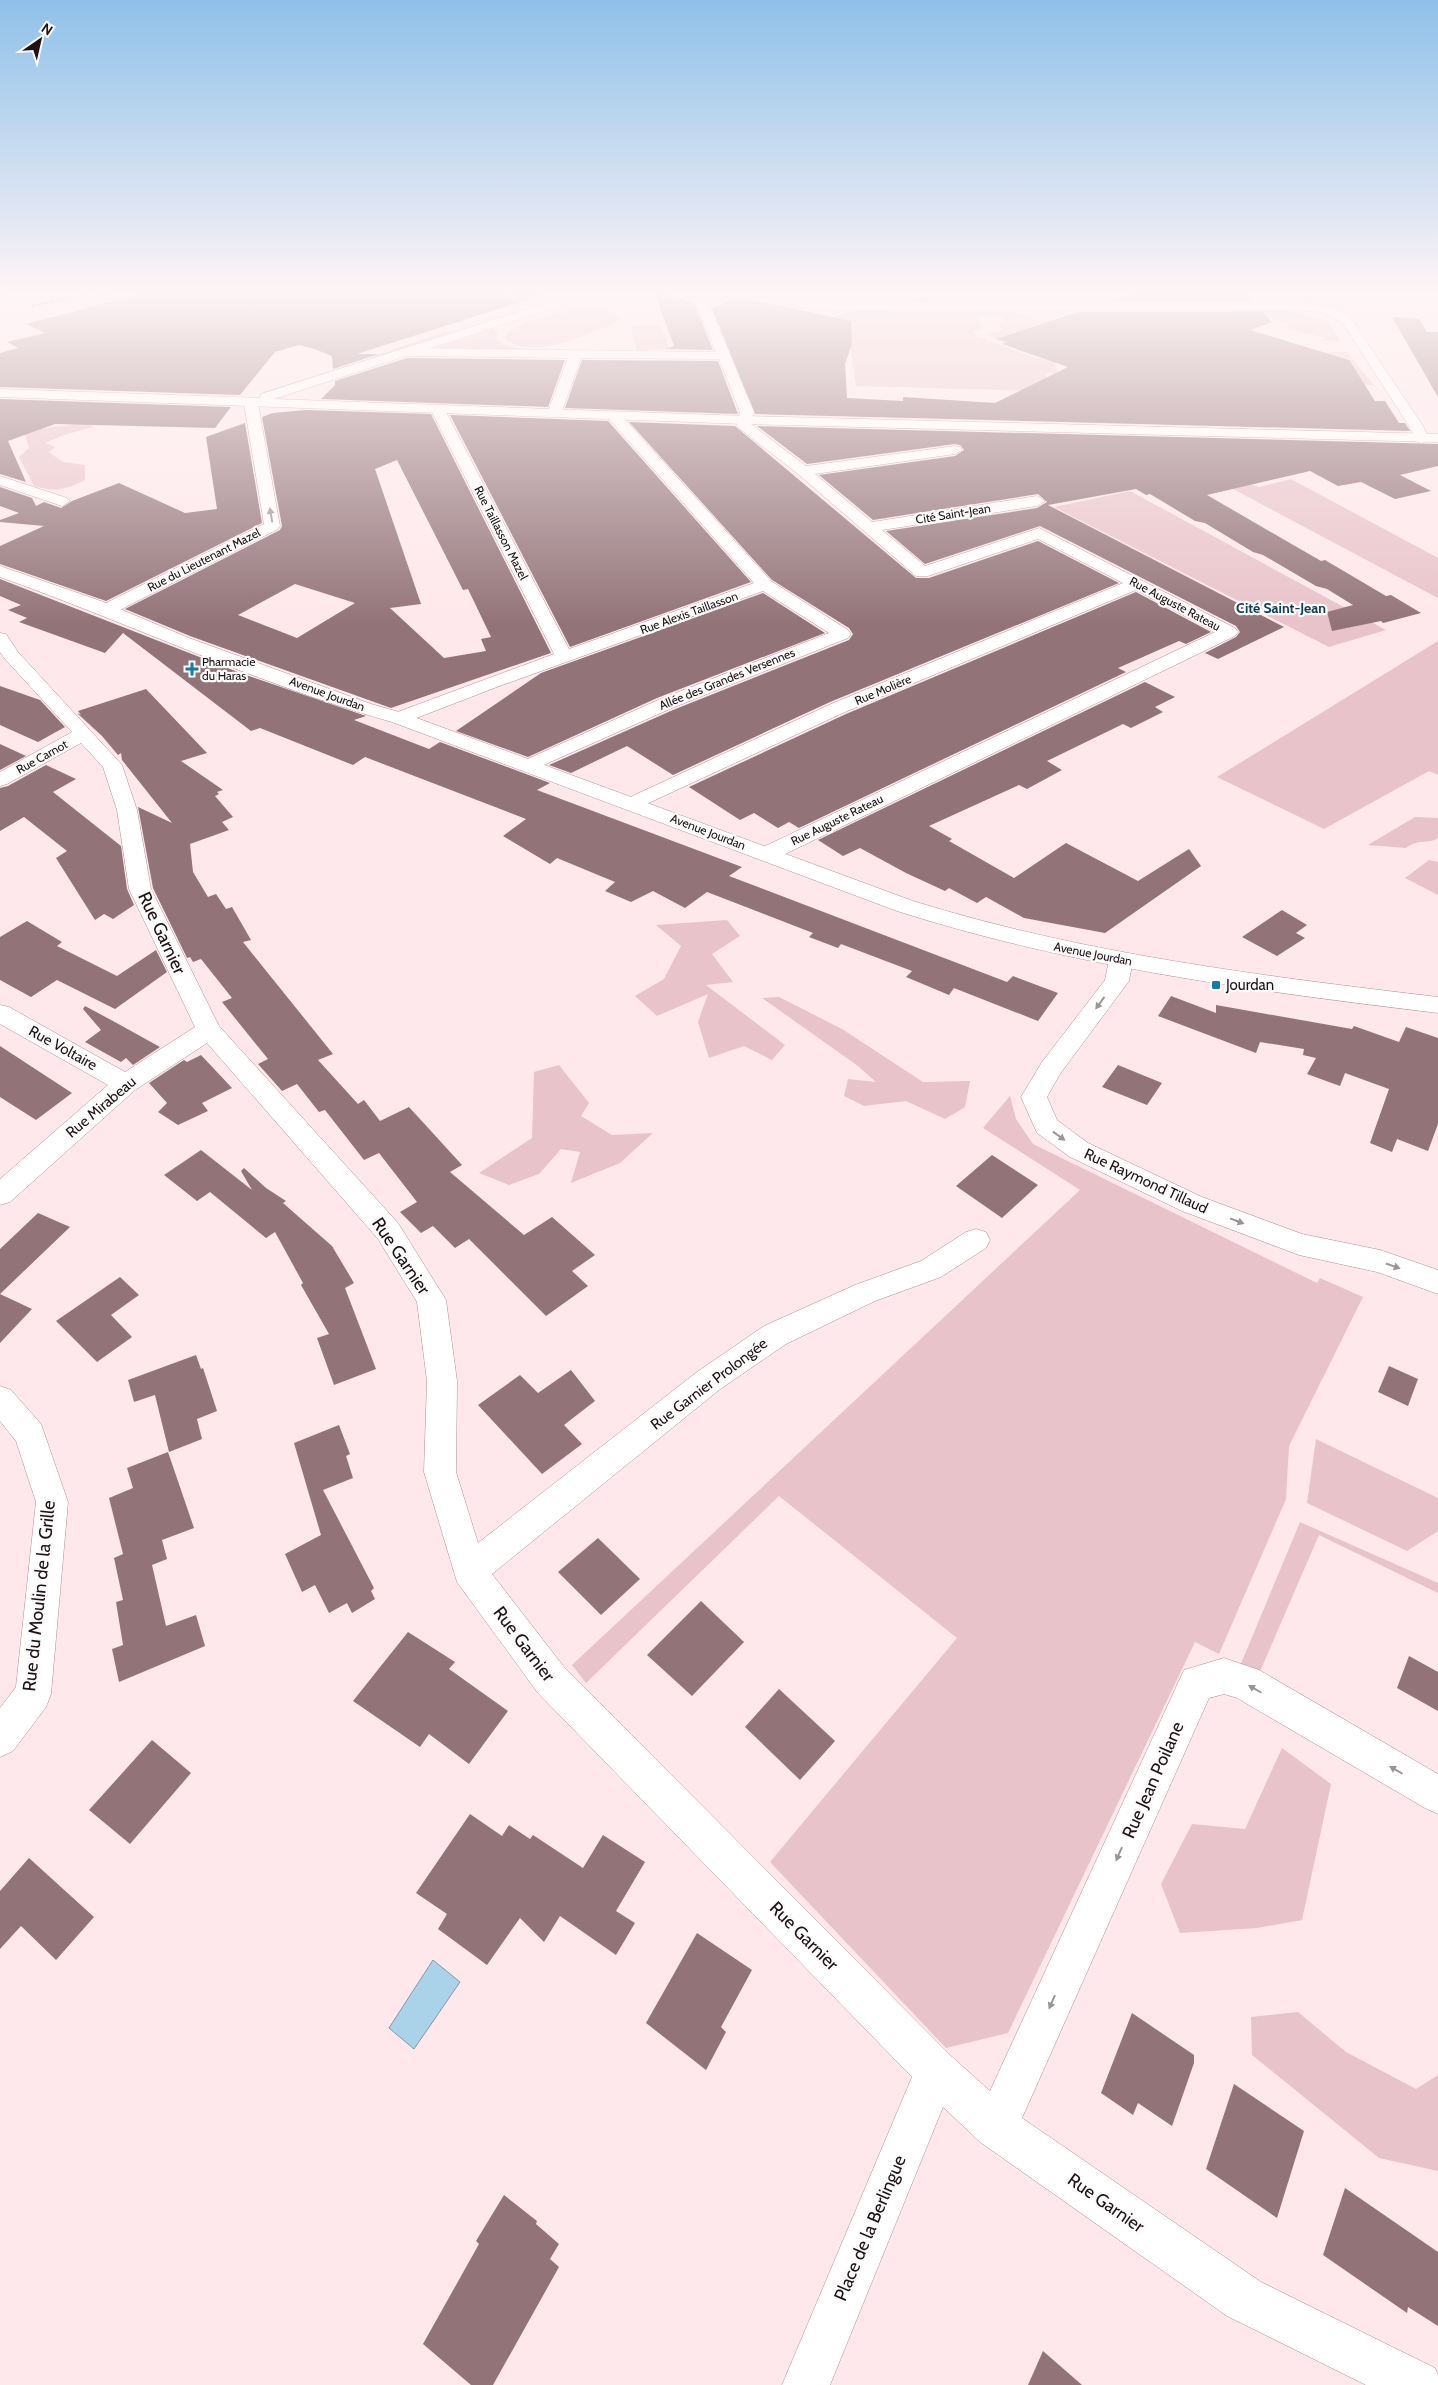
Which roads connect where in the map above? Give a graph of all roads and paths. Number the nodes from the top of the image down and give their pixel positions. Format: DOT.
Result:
graph roads {
  1 [pos="211,402"];
  2 [pos="256,402"];
  3 [pos="338,402"];
  4 [pos="558,402"];
  5 [pos="743,402"];
  6 [pos="1400,402"];
  7 [pos="251,404"];
  8 [pos="343,407"];
  9 [pos="438,410"];
  10 [pos="554,414"];
  11 [pos="614,416"];
  12 [pos="745,420"];
  13 [pos="1422,438"];
  14 [pos="1438,440"];
  15 [pos="955,450"];
  16 [pos="803,471"];
  17 [pos="0,480"];
  18 [pos="62,501"];
  19 [pos="1036,501"];
  20 [pos="870,527"];
  21 [pos="0,571"];
  22 [pos="1136,584"];
  23 [pos="765,585"];
  24 [pos="106,610"];
  25 [pos="4,651"];
  26 [pos="564,657"];
  27 [pos="399,718"];
  28 [pos="83,734"];
  29 [pos="530,765"];
  30 [pos="0,780"];
  31 [pos="633,803"];
  32 [pos="767,854"];
  33 [pos="1121,960"];
  34 [pos="1438,1006"];
  35 [pos="0,1013"];
  36 [pos="209,1030"];
  37 [pos="126,1084"];
  38 [pos="0,1195"];
  39 [pos="976,1240"];
  40 [pos="1438,1282"];
  41 [pos="0,1399"];
  42 [pos="469,1571"];
  43 [pos="0,1738"];
  44 [pos="1438,1795"];
  45 [pos="936,2070"];
  46 [pos="996,2126"];
  47 [pos="806,2385"];
  48 [pos="1418,2385"];
  1 -- 7 [label="street"];
  2 -- 7 [label="street"];
  3 -- 8 [label="street"];
  4 -- 10 [label="street"];
  5 -- 12 [label="street"];
  6 -- 13 [label="street"];
  7 -- 8 [label="street"];
  24 -- 7 [label="street, Rue du Lieutenant Mazel, one-way"];
  8 -- 9 [label="street"];
  9 -- 10 [label="street"];
  9 -- 26 [label="street, Rue Taillasson Mazel"];
  10 -- 11 [label="street"];
  11 -- 12 [label="street"];
  11 -- 23 [label="street"];
  12 -- 13 [label="street"];
  12 -- 16 [label="street, Rue Auguste Rateau"];
  13 -- 14 [label="street"];
  15 -- 16 [label="street"];
  16 -- 20 [label="street, Rue Auguste Rateau"];
  17 -- 18 [label="street"];
  19 -- 20 [label="street, Cité Saint-Jean"];
  20 -- 22 [label="street, Rue Auguste Rateau"];
  21 -- 24 [label="street, Avenue Jourdan"];
  22 -- 31 [label="street, Rue Molière"];
  22 -- 32 [label="street, Rue Auguste Rateau"];
  23 -- 26 [label="street, Rue Alexis Taillasson"];
  23 -- 29 [label="street, Allée des Grandes Versennes"];
  24 -- 27 [label="street, Avenue Jourdan"];
  25 -- 28 [label="street, Rue Garnier"];
  26 -- 27 [label="street, Rue Alexis Taillasson"];
  27 -- 29 [label="street, Avenue Jourdan"];
  28 -- 30 [label="street, Rue Carnot"];
  28 -- 36 [label="street, Rue Garnier"];
  29 -- 31 [label="street, Avenue Jourdan"];
  31 -- 32 [label="street, Avenue Jourdan"];
  32 -- 33 [label="street, Avenue Jourdan"];
  33 -- 34 [label="street, Avenue Jourdan"];
  33 -- 40 [label="street, Rue Raymond Tillaud, one-way"];
  35 -- 37 [label="street, Rue Voltaire"];
  36 -- 37 [label="street, Rue Mirabeau"];
  36 -- 42 [label="street, Rue Garnier"];
  37 -- 38 [label="street, Rue Mirabeau"];
  39 -- 42 [label="street, Rue Garnier Prolongée"];
  41 -- 43 [label="street, Rue du Moulin de la Grille"];
  42 -- 45 [label="street, Rue Garnier"];
  44 -- 46 [label="street, Rue Jean Poilane, one-way"];
  45 -- 46 [label="street, Rue Garnier"];
  45 -- 47 [label="street, Place de la Berlingue"];
  46 -- 48 [label="street, Rue Garnier"];
}
